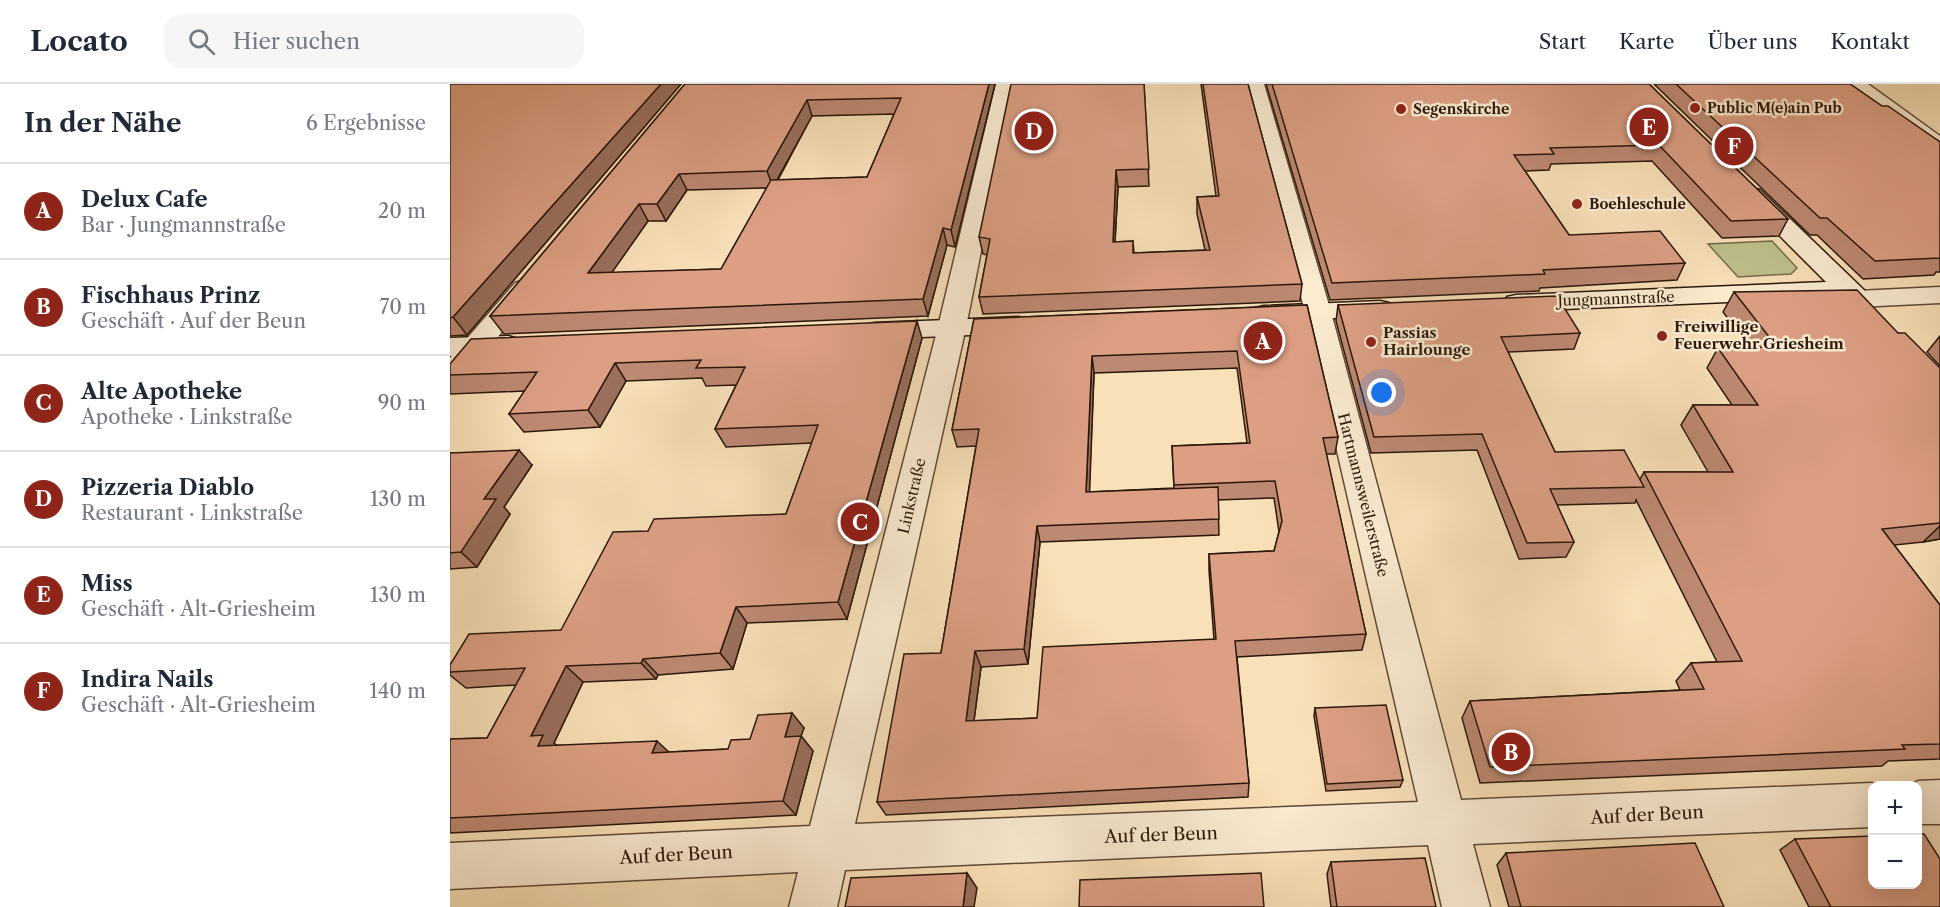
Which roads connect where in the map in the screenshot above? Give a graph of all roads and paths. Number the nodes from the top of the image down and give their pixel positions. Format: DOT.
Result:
graph roads {
  1 [pos="1005,84"];
  2 [pos="1255,84"];
  3 [pos="1856,84"];
  4 [pos="1940,146"];
  5 [pos="1738,181"];
  6 [pos="536,274"];
  7 [pos="1852,294"];
  8 [pos="1940,295"];
  9 [pos="1493,304"];
  10 [pos="1400,308"];
  11 [pos="1318,312"];
  12 [pos="1235,315"];
  13 [pos="1046,323"];
  14 [pos="1881,324"];
  15 [pos="952,327"];
  16 [pos="855,332"];
  17 [pos="535,344"];
  18 [pos="463,346"];
  19 [pos="450,377"];
  20 [pos="1922,802"];
  21 [pos="1940,802"];
  22 [pos="1868,805"];
  23 [pos="1445,824"];
  24 [pos="828,848"];
  25 [pos="450,866"];
  26 [pos="813,907"];
  27 [pos="1466,907"];
  1 -- 15 [label="street, Linkstraße"];
  2 -- 11 [label="street, Hartmannsweilerstraße"];
  3 -- 4 [label="street"];
  5 -- 7 [label="street"];
  6 -- 18 [label="street"];
  7 -- 8 [label="street, Jungmannstraße"];
  7 -- 9 [label="street, Jungmannstraße"];
  7 -- 14 [label="street"];
  10 -- 11 [label="street"];
  11 -- 12 [label="street"];
  11 -- 23 [label="street, Hartmannsweilerstraße"];
  13 -- 15 [label="street"];
  15 -- 16 [label="street"];
  15 -- 24 [label="street, Linkstraße"];
  17 -- 18 [label="street"];
  18 -- 19 [label="street"];
  20 -- 21 [label="street"];
  22 -- 23 [label="street, Auf der Beun"];
  23 -- 24 [label="street, Auf der Beun"];
  23 -- 27 [label="street, Hartmannsweilerstraße"];
  24 -- 25 [label="street, Auf der Beun"];
  24 -- 26 [label="street, Linkstraße"];
}
